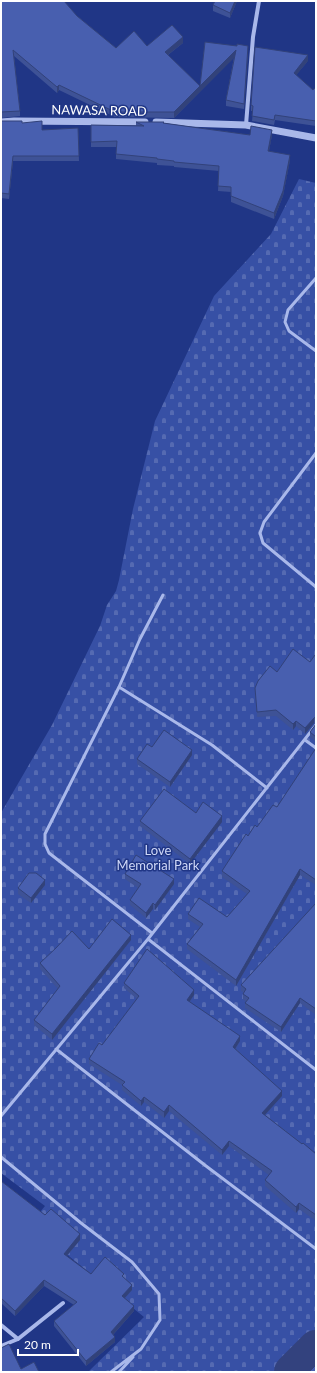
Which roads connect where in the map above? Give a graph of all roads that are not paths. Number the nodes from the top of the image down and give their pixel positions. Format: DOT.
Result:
graph roads {
  1 [pos="259,1"];
  2 [pos="1,122"];
  3 [pos="246,125"];
  4 [pos="316,138"];
  5 [pos="316,278"];
  6 [pos="316,351"];
  7 [pos="316,453"];
  8 [pos="316,587"];
  9 [pos="163,595"];
  10 [pos="119,687"];
  11 [pos="316,725"];
  12 [pos="305,740"];
  13 [pos="316,748"];
  14 [pos="267,788"];
  15 [pos="152,933"];
  16 [pos="148,939"];
  17 [pos="56,1049"];
  18 [pos="316,1070"];
  19 [pos="1,1116"];
  20 [pos="1,1158"];
  21 [pos="316,1249"];
  22 [pos="63,1303"];
  23 [pos="1,1325"];
  24 [pos="18,1339"];
  25 [pos="1,1346"];
  26 [pos="141,1349"];
  27 [pos="111,1372"];
  28 [pos="119,1372"];
  1 -- 3 [label="street"];
  2 -- 3 [label="street, NAWASA ROAD"];
  3 -- 4 [label="street, NAWASA ROAD"];
  5 -- 6 [label="lane"];
  7 -- 8 [label="lane"];
  9 -- 10 [label="lane"];
  10 -- 14 [label="lane"];
  10 -- 15 [label="lane"];
  11 -- 12 [label="lane"];
  12 -- 13 [label="lane"];
  12 -- 14 [label="lane"];
  14 -- 15 [label="lane"];
  15 -- 16 [label="lane"];
  16 -- 17 [label="lane"];
  16 -- 18 [label="lane"];
  17 -- 19 [label="lane"];
  17 -- 21 [label="lane"];
  20 -- 26 [label="lane"];
  22 -- 24 [label="street"];
  23 -- 24 [label="street"];
  24 -- 25 [label="street"];
  26 -- 27 [label="lane"];
  26 -- 28 [label="lane"];
}
